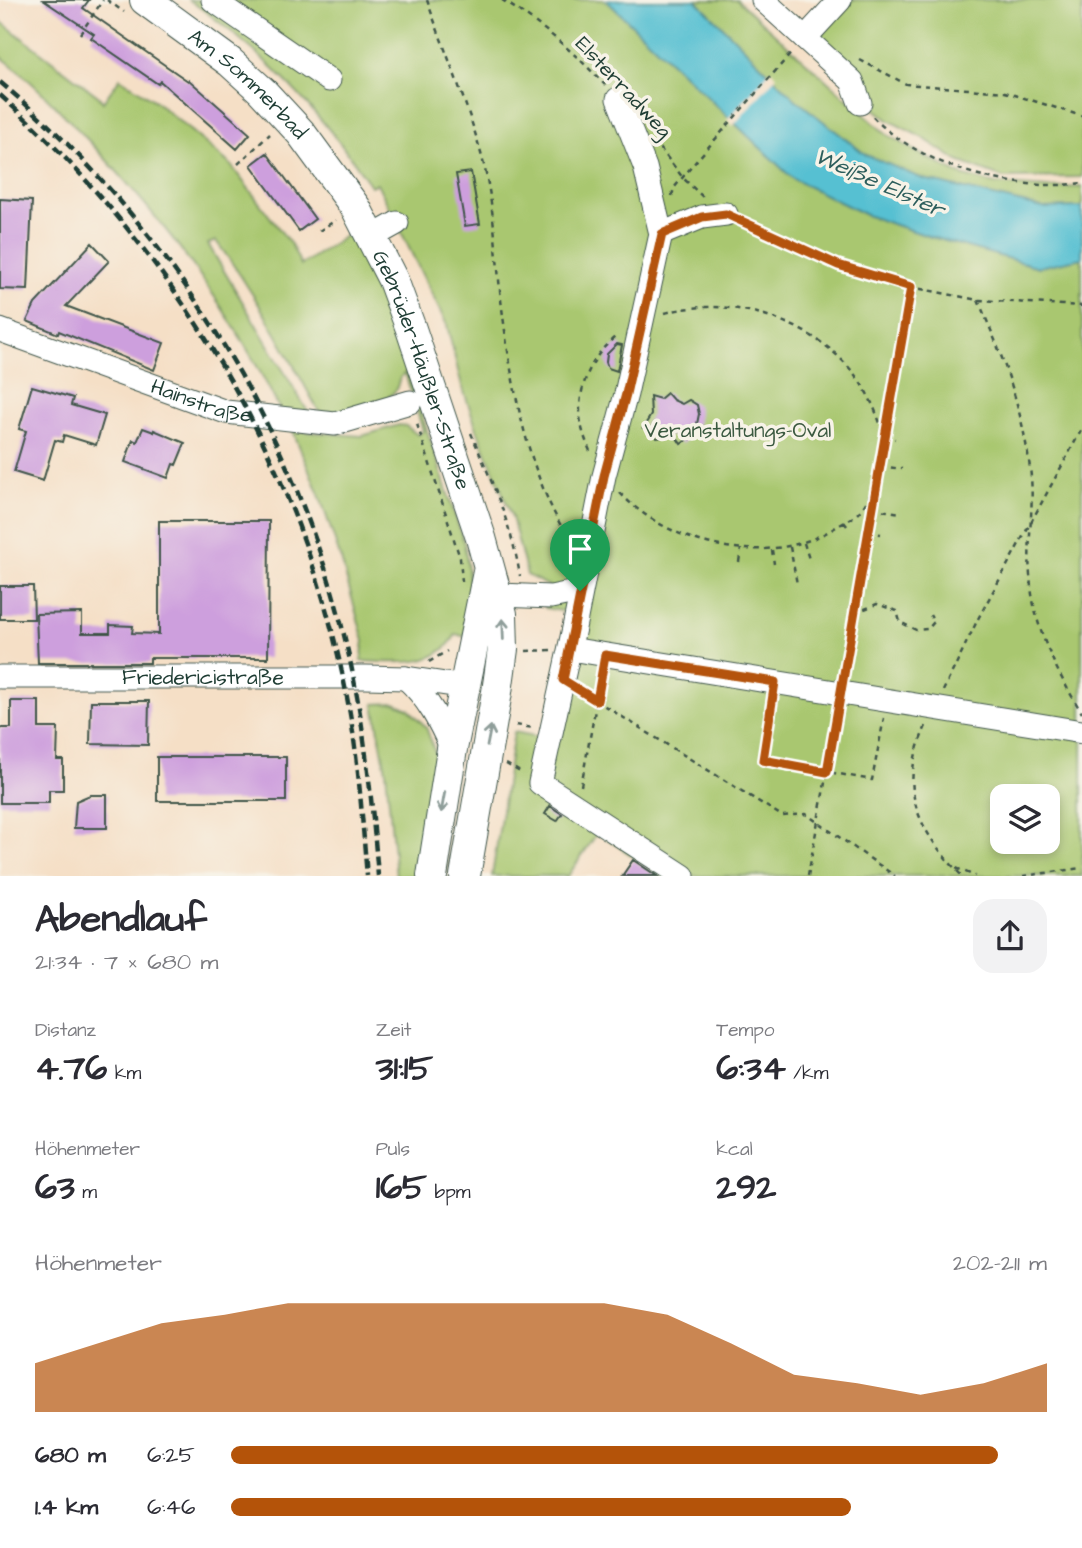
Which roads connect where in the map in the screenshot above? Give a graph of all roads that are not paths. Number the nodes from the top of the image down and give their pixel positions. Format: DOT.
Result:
graph roads {
  1 [pos="213,0"];
  2 [pos="763,0"];
  3 [pos="840,0"];
  4 [pos="161,4"];
  5 [pos="801,43"];
  6 [pos="329,80"];
  7 [pos="618,99"];
  8 [pos="860,103"];
  9 [pos="337,179"];
  10 [pos="726,214"];
  11 [pos="662,234"];
  12 [pos="0,330"];
  13 [pos="410,402"];
  14 [pos="493,581"];
  15 [pos="580,591"];
  16 [pos="570,649"];
  17 [pos="0,677"];
  18 [pos="407,678"];
  19 [pos="466,687"];
  20 [pos="497,692"];
  21 [pos="1082,732"];
  22 [pos="452,749"];
  23 [pos="432,876"];
  24 [pos="465,876"];
  25 [pos="683,876"];
  1 -- 6 [label="street"];
  2 -- 5 [label="street"];
  3 -- 5 [label="street"];
  4 -- 9 [label="main road, Am Sommerbad"];
  5 -- 8 [label="street"];
  7 -- 11 [label="street"];
  9 -- 14 [label="main road, Gebrüder-Häußler-Straße"];
  10 -- 11 [label="street"];
  11 -- 15 [label="street"];
  12 -- 13 [label="street, Hainstraße"];
  14 -- 15 [label="street"];
  14 -- 19 [label="main road, Gebrüder-Häußler-Straße"];
  20 -- 14 [label="main road, Gebrüder-Häußler-Straße, one-way"];
  15 -- 16 [label="street"];
  16 -- 21 [label="street"];
  16 -- 25 [label="street"];
  17 -- 18 [label="street, Friedericistraße"];
  18 -- 19 [label="street, Friedericistraße"];
  18 -- 22 [label="street"];
  19 -- 20 [label="main road"];
  19 -- 22 [label="main road, Gebrüder-Häußler-Straße"];
  24 -- 20 [label="main road, Gebrüder-Häußler-Straße, one-way"];
  22 -- 23 [label="main road, Gebrüder-Häußler-Straße, one-way"];
}
